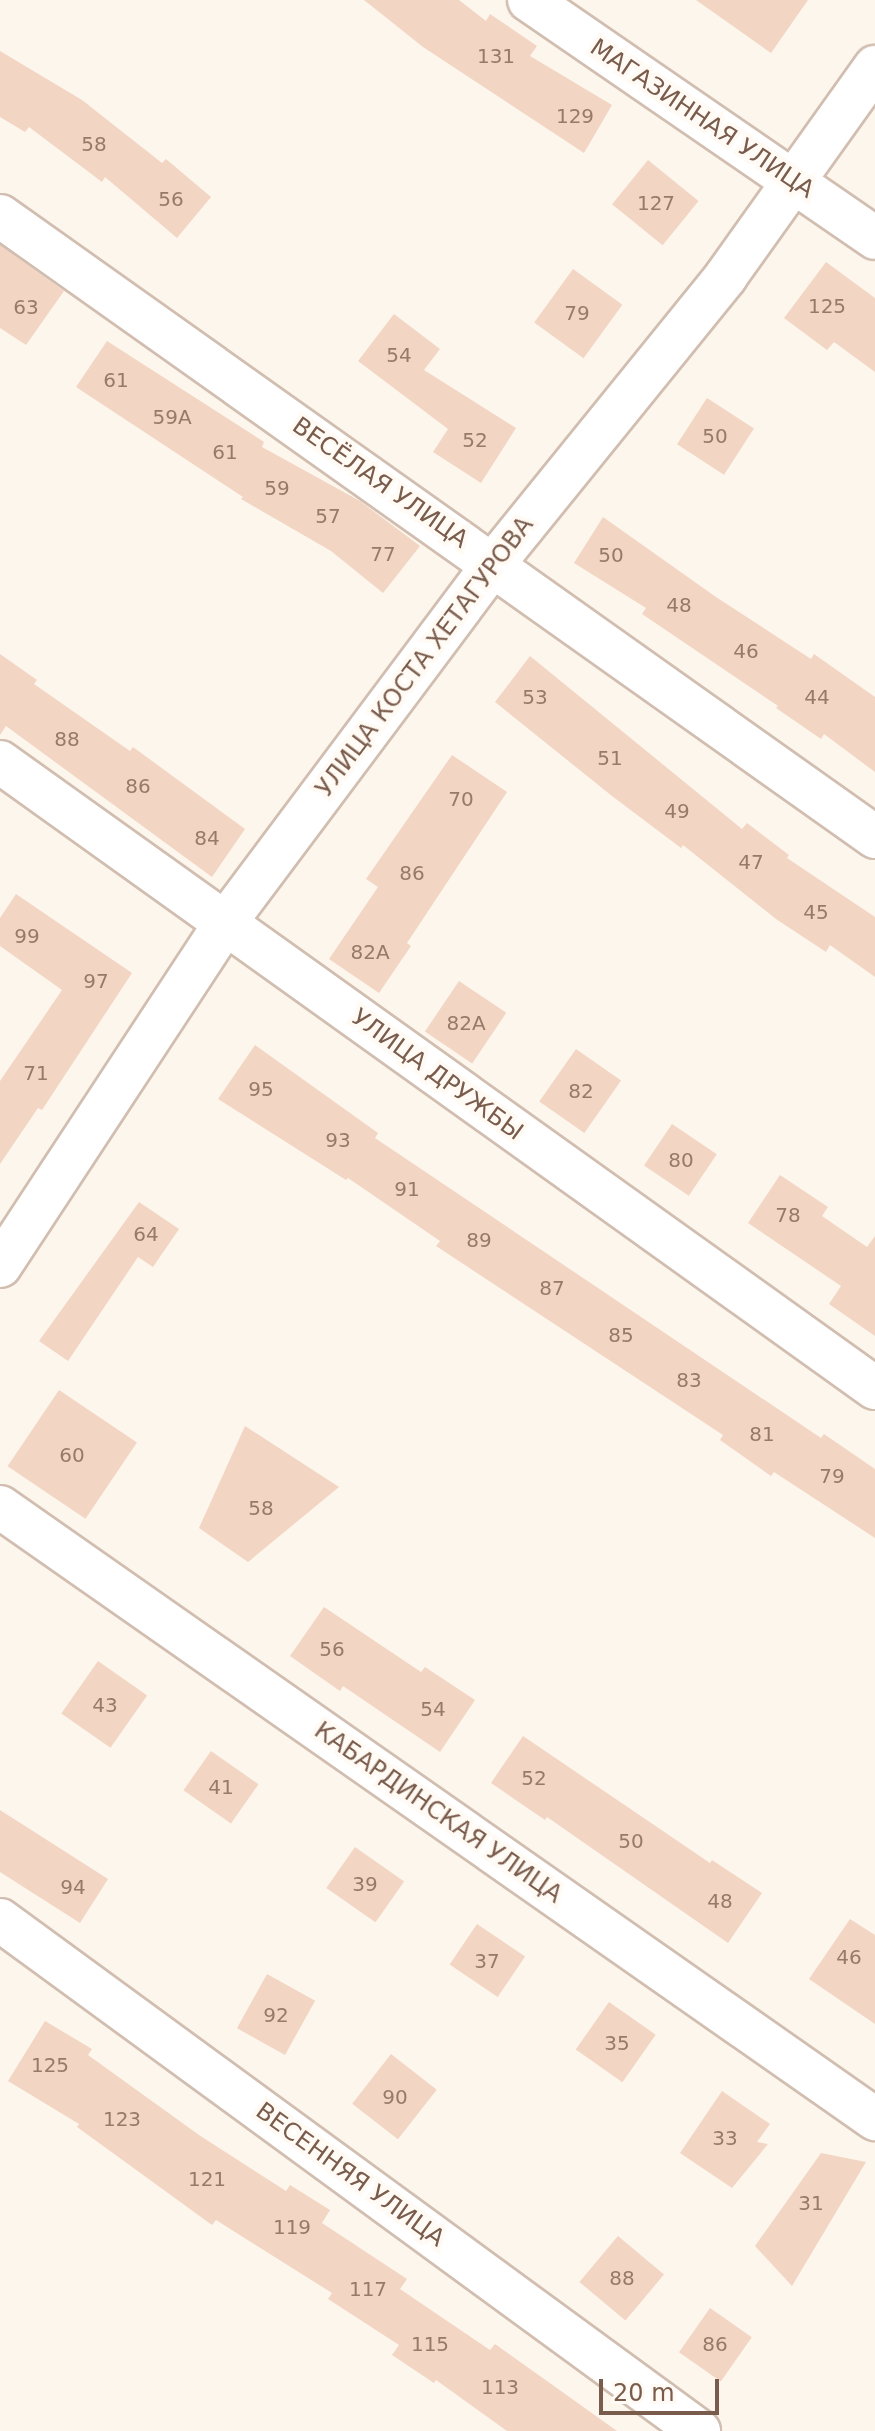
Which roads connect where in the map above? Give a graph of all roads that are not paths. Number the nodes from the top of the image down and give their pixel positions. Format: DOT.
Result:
graph roads {
  1 [pos="529,0"];
  2 [pos="875,67"];
  3 [pos="795,183"];
  4 [pos="0,216"];
  5 [pos="875,238"];
  6 [pos="494,563"];
  7 [pos="0,762"];
  8 [pos="875,837"];
  9 [pos="225,923"];
  10 [pos="0,1266"];
  11 [pos="875,1388"];
  12 [pos="0,1507"];
  13 [pos="0,1920"];
  14 [pos="875,2119"];
  15 [pos="699,2431"];
  1 -- 3 [label="street, МАГАЗИННАЯ УЛИЦА"];
  2 -- 3 [label="street, УЛИЦА КОСТА ХЕТАГУРОВА"];
  3 -- 5 [label="street, МАГАЗИННАЯ УЛИЦА"];
  3 -- 6 [label="street, УЛИЦА КОСТА ХЕТАГУРОВА"];
  4 -- 6 [label="street, ВЕСЁЛАЯ УЛИЦА"];
  6 -- 8 [label="street, ВЕСЁЛАЯ УЛИЦА"];
  6 -- 9 [label="street, УЛИЦА КОСТА ХЕТАГУРОВА"];
  7 -- 9 [label="street, УЛИЦА ДРУЖБЫ"];
  9 -- 10 [label="street, УЛИЦА КОСТА ХЕТАГУРОВА"];
  9 -- 11 [label="street, УЛИЦА ДРУЖБЫ"];
  12 -- 14 [label="street, КАБАРДИНСКАЯ УЛИЦА"];
  13 -- 15 [label="street, ВЕСЕННЯЯ УЛИЦА"];
}
